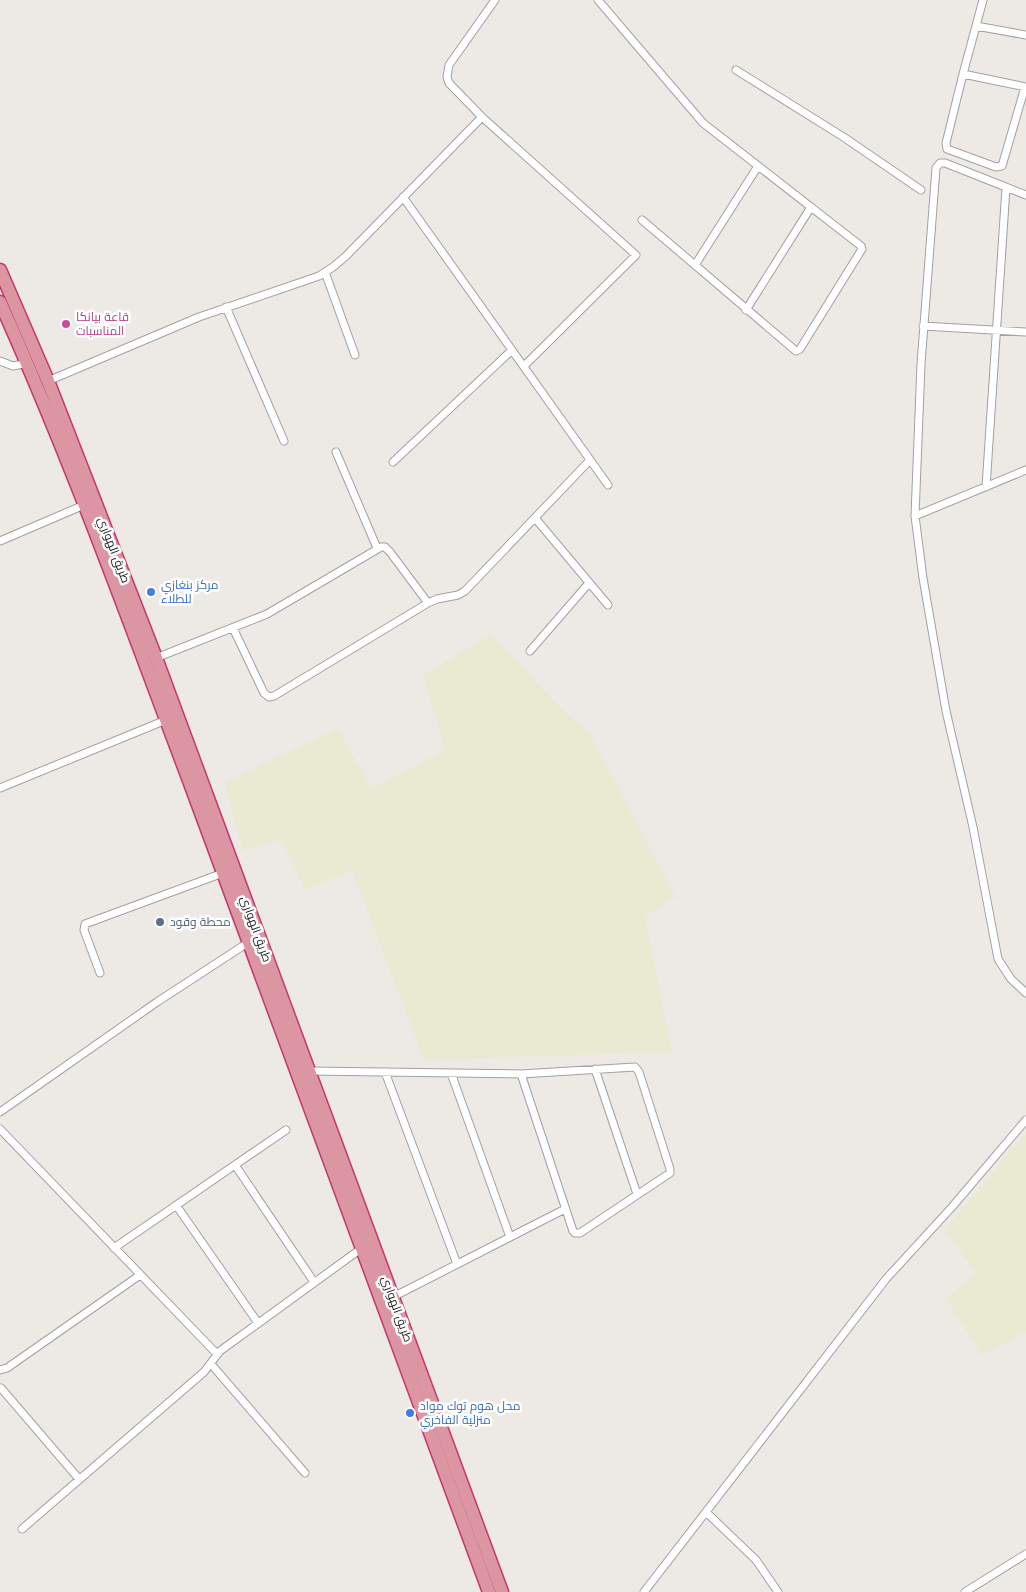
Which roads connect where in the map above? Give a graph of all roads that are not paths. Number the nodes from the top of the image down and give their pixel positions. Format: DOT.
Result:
graph roads {
  1 [pos="495,0"];
  2 [pos="598,0"];
  3 [pos="983,0"];
  4 [pos="976,26"];
  5 [pos="1026,36"];
  6 [pos="736,70"];
  7 [pos="963,74"];
  8 [pos="1026,87"];
  9 [pos="482,117"];
  10 [pos="758,166"];
  11 [pos="1006,188"];
  12 [pos="921,190"];
  13 [pos="1026,195"];
  14 [pos="403,197"];
  15 [pos="811,207"];
  16 [pos="642,220"];
  17 [pos="694,265"];
  18 [pos="0,270"];
  19 [pos="325,272"];
  20 [pos="0,302"];
  21 [pos="226,307"];
  22 [pos="746,310"];
  23 [pos="17,325"];
  24 [pos="923,326"];
  25 [pos="996,330"];
  26 [pos="1026,332"];
  27 [pos="512,350"];
  28 [pos="355,355"];
  29 [pos="0,360"];
  30 [pos="28,363"];
  31 [pos="524,366"];
  32 [pos="48,381"];
  33 [pos="284,441"];
  34 [pos="336,452"];
  35 [pos="590,460"];
  36 [pos="393,462"];
  37 [pos="1026,470"];
  38 [pos="608,485"];
  39 [pos="986,487"];
  40 [pos="84,505"];
  41 [pos="916,516"];
  42 [pos="535,518"];
  43 [pos="0,541"];
  44 [pos="378,548"];
  45 [pos="589,583"];
  46 [pos="428,603"];
  47 [pos="608,605"];
  48 [pos="233,628"];
  49 [pos="530,651"];
  50 [pos="156,658"];
  51 [pos="166,720"];
  52 [pos="0,788"];
  53 [pos="223,873"];
  54 [pos="250,942"];
  55 [pos="100,973"];
  56 [pos="1026,993"];
  57 [pos="595,1069"];
  58 [pos="308,1071"];
  59 [pos="385,1072"];
  60 [pos="451,1072"];
  61 [pos="521,1074"];
  62 [pos="0,1112"];
  63 [pos="1026,1120"];
  64 [pos="0,1129"];
  65 [pos="286,1130"];
  66 [pos="235,1165"];
  67 [pos="637,1194"];
  68 [pos="176,1205"];
  69 [pos="565,1209"];
  70 [pos="510,1237"];
  71 [pos="114,1248"];
  72 [pos="362,1248"];
  73 [pos="457,1264"];
  74 [pos="140,1275"];
  75 [pos="314,1282"];
  76 [pos="393,1297"];
  77 [pos="258,1323"];
  78 [pos="217,1354"];
  79 [pos="211,1364"];
  80 [pos="0,1370"];
  81 [pos="1,1388"];
  82 [pos="425,1402"];
  83 [pos="305,1473"];
  84 [pos="79,1479"];
  85 [pos="706,1512"];
  86 [pos="22,1529"];
  87 [pos="1026,1554"];
  88 [pos="489,1592"];
  89 [pos="502,1592"];
  90 [pos="644,1592"];
  91 [pos="778,1592"];
  92 [pos="965,1592"];
  1 -- 9 [label="street"];
  2 -- 10 [label="street"];
  3 -- 4 [label="street"];
  4 -- 5 [label="street"];
  4 -- 7 [label="street"];
  6 -- 12 [label="street"];
  7 -- 8 [label="street"];
  7 -- 8 [label="street"];
  9 -- 14 [label="street"];
  9 -- 31 [label="street"];
  10 -- 15 [label="street"];
  10 -- 17 [label="street"];
  11 -- 13 [label="street"];
  11 -- 24 [label="street"];
  11 -- 25 [label="street"];
  14 -- 19 [label="street"];
  14 -- 27 [label="street"];
  15 -- 22 [label="street"];
  15 -- 22 [label="street"];
  16 -- 17 [label="street"];
  17 -- 22 [label="street"];
  18 -- 23 [label="highway, طريق الهواري"];
  19 -- 21 [label="street"];
  19 -- 28 [label="street"];
  20 -- 23 [label="highway, طريق الهواري"];
  21 -- 32 [label="street"];
  21 -- 33 [label="street"];
  23 -- 30 [label="highway, طريق الهواري"];
  23 -- 32 [label="highway, طريق الهواري"];
  24 -- 25 [label="street"];
  24 -- 41 [label="street"];
  25 -- 26 [label="street"];
  25 -- 39 [label="street"];
  27 -- 31 [label="street"];
  27 -- 36 [label="street"];
  29 -- 30 [label="street"];
  30 -- 40 [label="highway, طريق الهواري"];
  31 -- 35 [label="street"];
  32 -- 50 [label="highway, طريق الهواري"];
  34 -- 44 [label="street"];
  35 -- 38 [label="street"];
  35 -- 42 [label="street"];
  37 -- 39 [label="street"];
  39 -- 41 [label="street"];
  40 -- 43 [label="street"];
  40 -- 51 [label="highway, طريق الهواري"];
  41 -- 56 [label="street"];
  42 -- 45 [label="street"];
  42 -- 46 [label="street"];
  44 -- 46 [label="street"];
  44 -- 48 [label="street"];
  45 -- 47 [label="street"];
  45 -- 49 [label="street"];
  46 -- 48 [label="street"];
  48 -- 50 [label="street"];
  50 -- 58 [label="highway, طريق الهواري"];
  51 -- 52 [label="street"];
  51 -- 53 [label="highway, طريق الهواري"];
  53 -- 54 [label="highway, طريق الهواري"];
  53 -- 55 [label="street"];
  54 -- 62 [label="street"];
  54 -- 72 [label="highway, طريق الهواري"];
  57 -- 61 [label="street"];
  57 -- 67 [label="street"];
  57 -- 67 [label="street"];
  58 -- 59 [label="street"];
  58 -- 76 [label="highway, طريق الهواري"];
  59 -- 60 [label="street"];
  59 -- 73 [label="street"];
  60 -- 61 [label="street"];
  60 -- 70 [label="street"];
  61 -- 69 [label="street"];
  63 -- 85 [label="street"];
  64 -- 71 [label="street"];
  65 -- 66 [label="street"];
  66 -- 68 [label="street"];
  66 -- 75 [label="street"];
  67 -- 69 [label="street"];
  68 -- 71 [label="street"];
  68 -- 77 [label="street"];
  69 -- 70 [label="street"];
  70 -- 73 [label="street"];
  71 -- 74 [label="street"];
  72 -- 75 [label="street"];
  72 -- 82 [label="highway, طريق الهواري"];
  73 -- 76 [label="street"];
  74 -- 78 [label="street"];
  74 -- 80 [label="street"];
  75 -- 77 [label="street"];
  76 -- 82 [label="highway, طريق الهواري"];
  77 -- 78 [label="street"];
  78 -- 79 [label="street"];
  79 -- 83 [label="street"];
  79 -- 84 [label="street"];
  81 -- 84 [label="street"];
  82 -- 88 [label="highway, طريق الهواري"];
  82 -- 89 [label="highway, طريق الهواري"];
  84 -- 86 [label="street"];
  85 -- 90 [label="street"];
  85 -- 91 [label="street"];
  87 -- 92 [label="street"];
}
